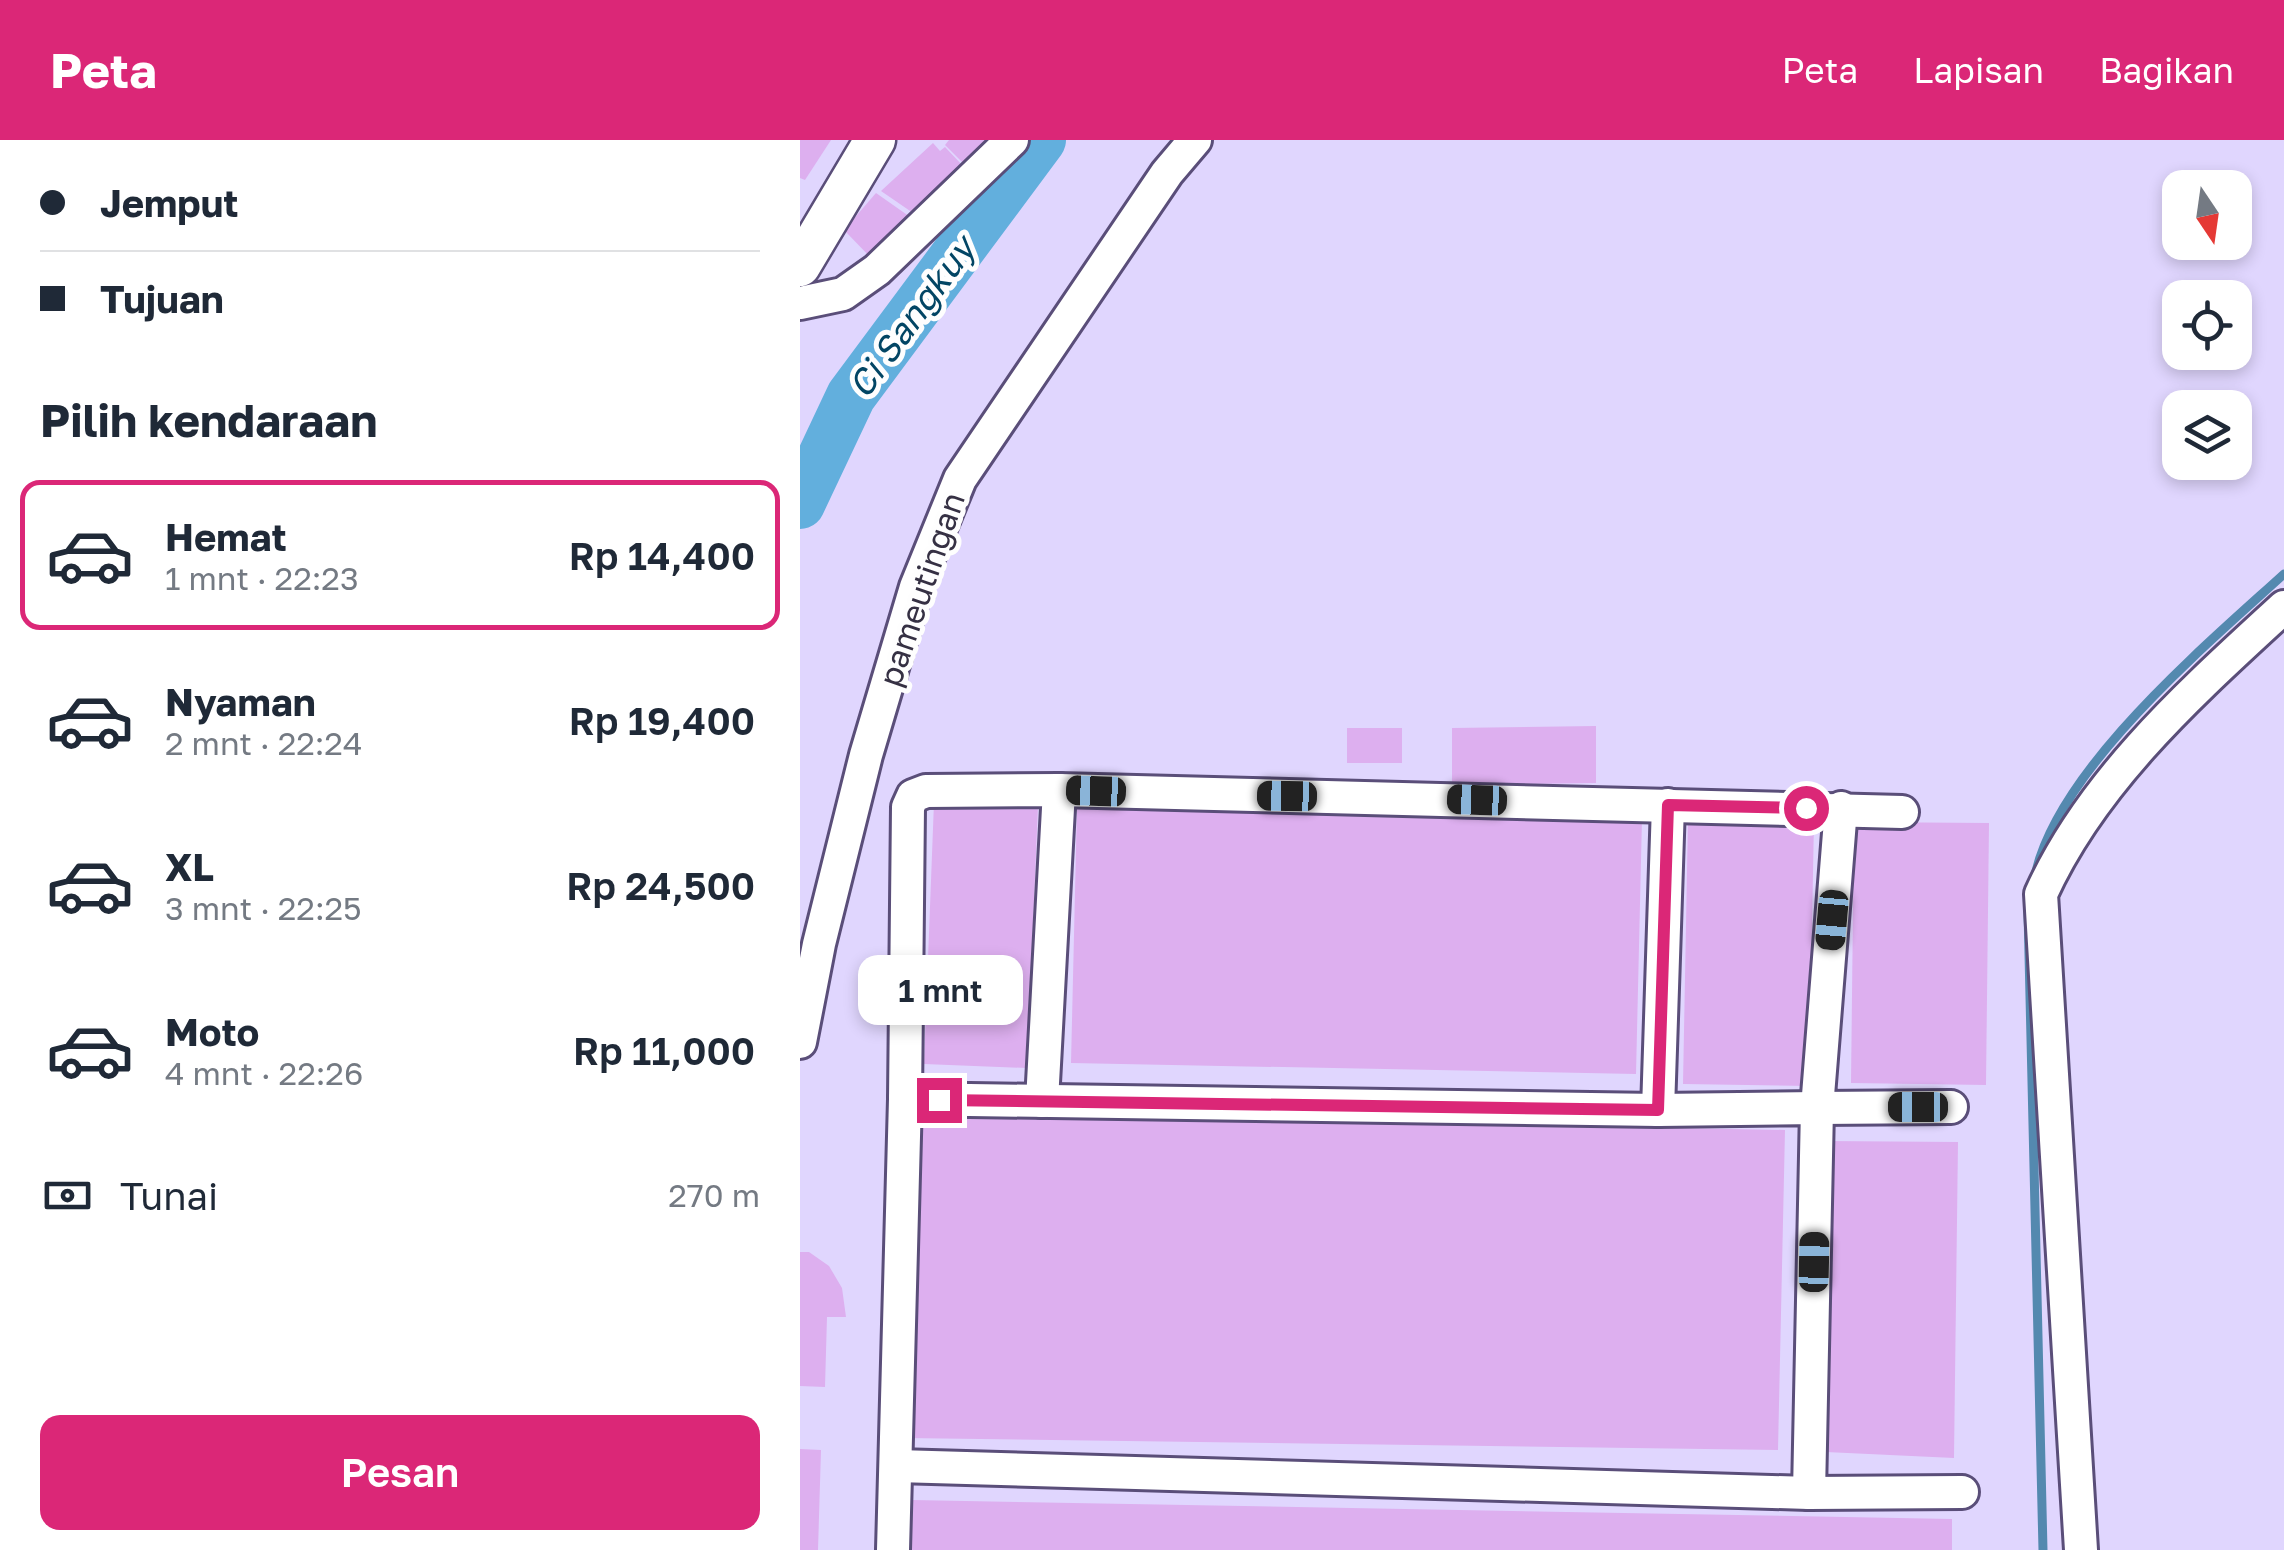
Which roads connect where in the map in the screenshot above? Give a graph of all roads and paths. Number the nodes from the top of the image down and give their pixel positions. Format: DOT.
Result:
graph roads {
  1 [pos="875,140"];
  2 [pos="1012,140"];
  3 [pos="1196,140"];
  4 [pos="800,266"];
  5 [pos="800,303"];
  6 [pos="2284,608"];
  7 [pos="1058,790"];
  8 [pos="1668,805"];
  9 [pos="1841,808"];
  10 [pos="1902,812"];
  11 [pos="800,1042"];
  12 [pos="905,1099"];
  13 [pos="1042,1102"];
  14 [pos="1951,1107"];
  15 [pos="1817,1108"];
  16 [pos="1658,1110"];
  17 [pos="897,1466"];
  18 [pos="1962,1492"];
  19 [pos="1809,1493"];
  20 [pos="893,1550"];
  21 [pos="2081,1550"];
  1 -- 4 [label="main road"];
  2 -- 5 [label="street"];
  3 -- 11 [label="street, pameutingan"];
  6 -- 21 [label="street"];
  7 -- 8 [label="street"];
  7 -- 12 [label="street"];
  7 -- 13 [label="street"];
  8 -- 9 [label="street"];
  8 -- 16 [label="street"];
  9 -- 10 [label="street"];
  9 -- 15 [label="street"];
  12 -- 13 [label="street"];
  12 -- 17 [label="street"];
  13 -- 16 [label="street"];
  14 -- 15 [label="street"];
  15 -- 16 [label="street"];
  15 -- 19 [label="street"];
  17 -- 19 [label="street"];
  17 -- 20 [label="street"];
  18 -- 19 [label="street"];
}
